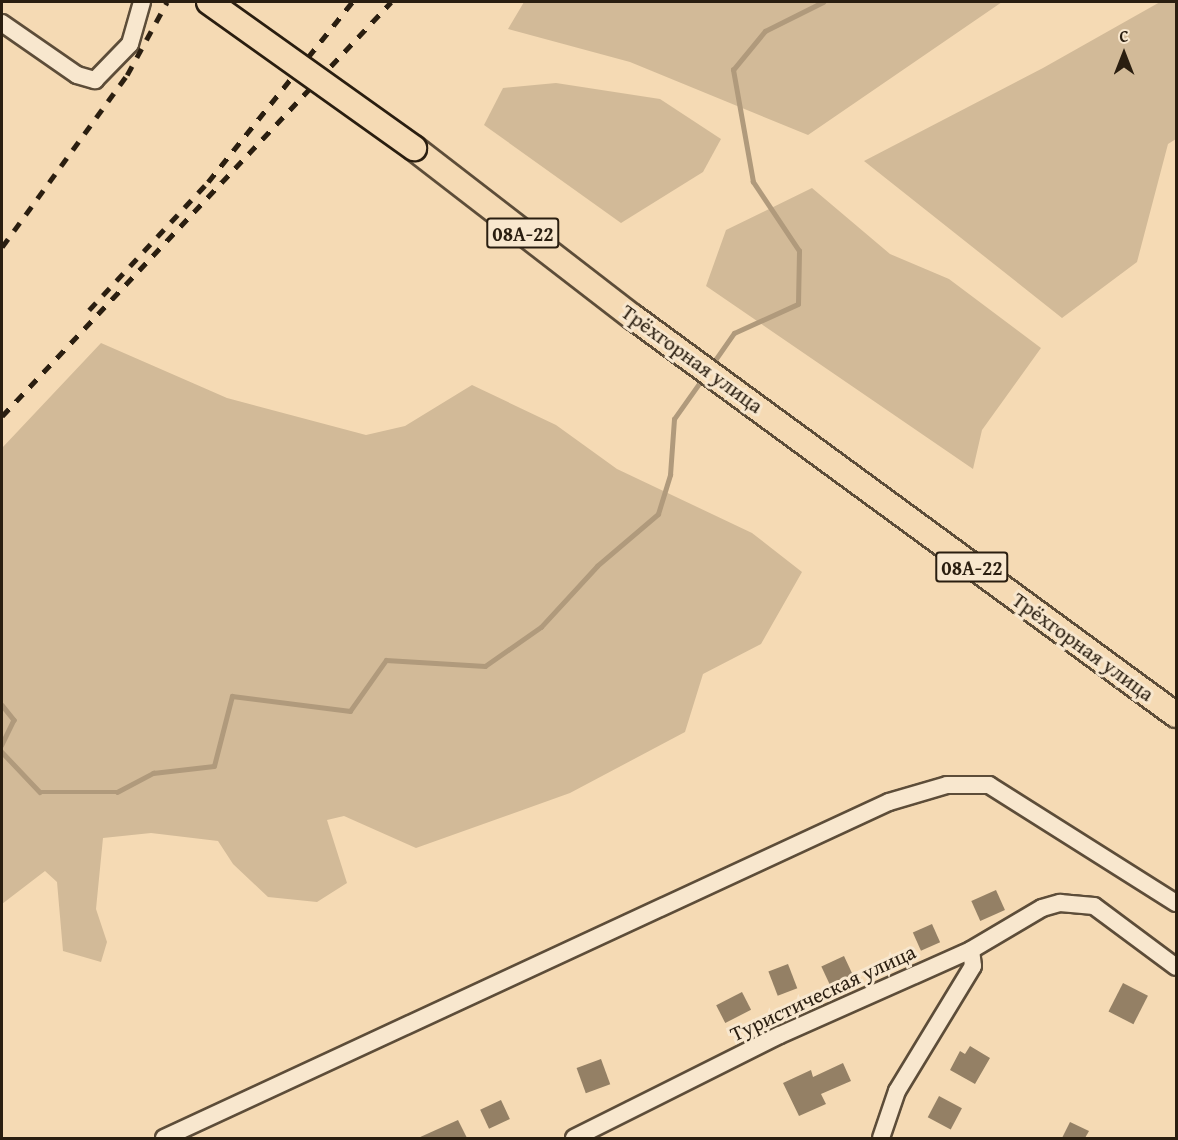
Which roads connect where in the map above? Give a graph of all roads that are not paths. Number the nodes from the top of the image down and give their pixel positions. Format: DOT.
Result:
graph roads {
  1 [pos="142,2"];
  2 [pos="209,2"];
  3 [pos="2,23"];
  4 [pos="1176,715"];
  5 [pos="1176,903"];
  6 [pos="971,950"];
  7 [pos="1176,967"];
  8 [pos="164,1138"];
  9 [pos="574,1138"];
  10 [pos="881,1138"];
  1 -- 3 [label="street"];
  2 -- 4 [label="highway, Трёхгорная улица / 08А-22, bridge"];
  5 -- 8 [label="street"];
  6 -- 7 [label="street, Туристическая улица"];
  6 -- 9 [label="street, Туристическая улица"];
  6 -- 10 [label="street"];
}
